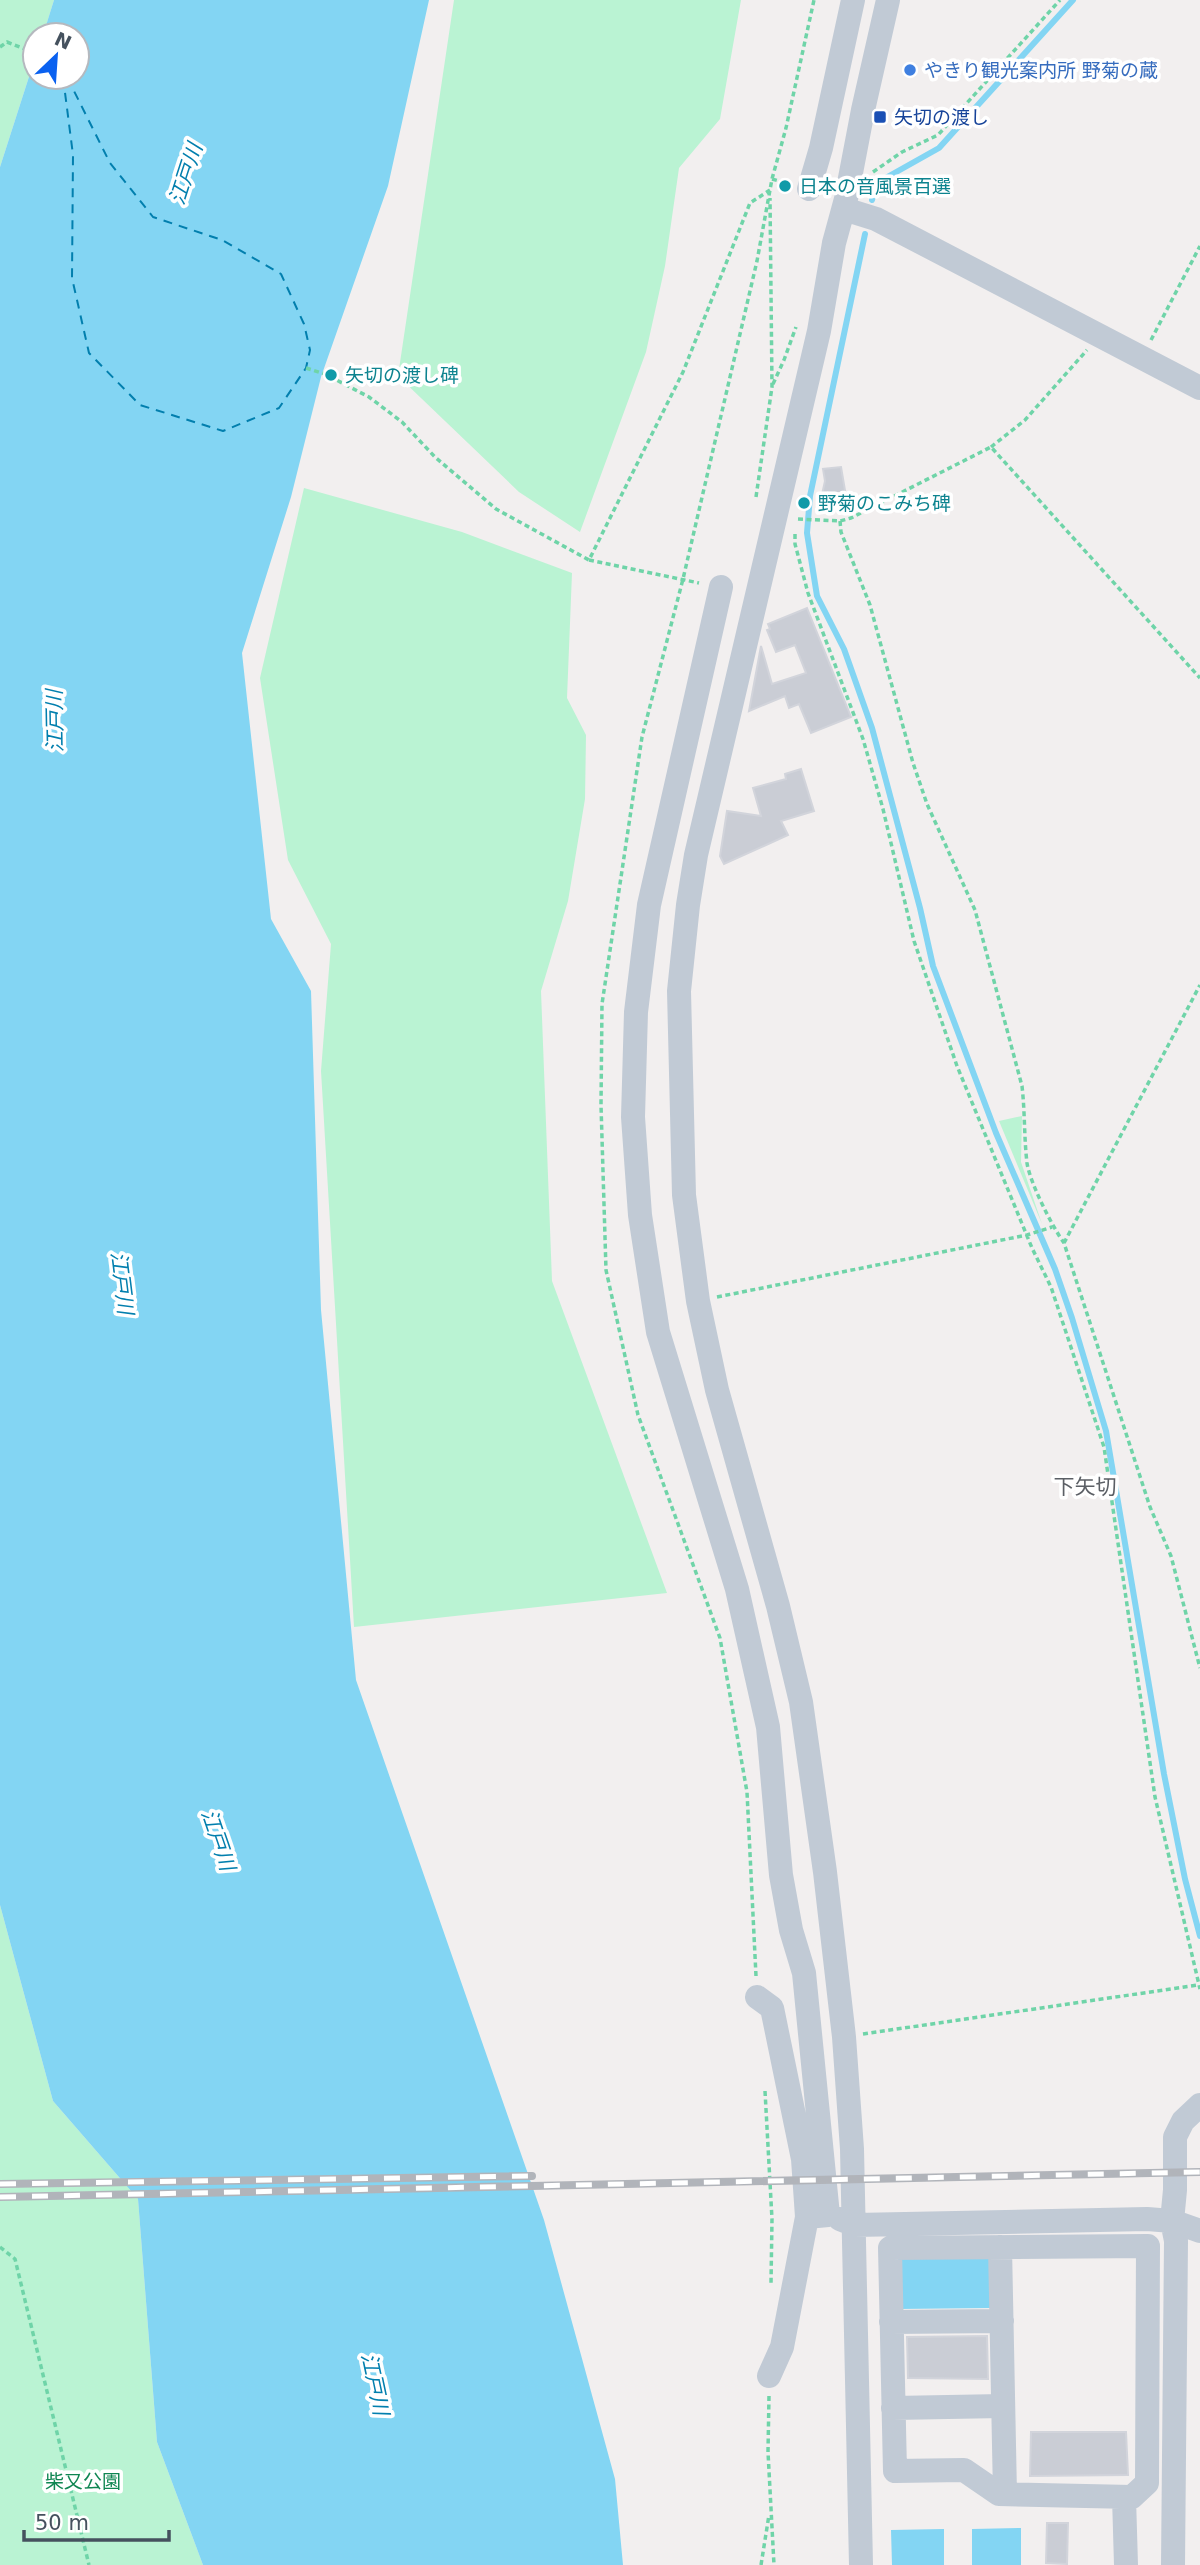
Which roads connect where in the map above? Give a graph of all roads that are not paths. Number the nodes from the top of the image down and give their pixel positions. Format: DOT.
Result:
graph roads {
  1 [pos="853,0"];
  2 [pos="888,0"];
  3 [pos="809,189"];
  4 [pos="846,199"];
  5 [pos="1200,388"];
  6 [pos="721,587"];
  7 [pos="757,1997"];
  8 [pos="1200,2105"];
  9 [pos="818,2216"];
  10 [pos="1172,2221"];
  11 [pos="855,2225"];
  12 [pos="1199,2231"];
  13 [pos="1000,2247"];
  14 [pos="1002,2321"];
  15 [pos="891,2322"];
  16 [pos="769,2375"];
  17 [pos="1003,2406"];
  18 [pos="893,2408"];
  19 [pos="1005,2494"];
  20 [pos="1124,2497"];
  21 [pos="861,2565"];
  22 [pos="1126,2565"];
  23 [pos="1173,2565"];
  1 -- 3 [label="street"];
  2 -- 4 [label="street"];
  4 -- 5 [label="street"];
  4 -- 11 [label="street"];
  6 -- 9 [label="street"];
  7 -- 9 [label="street"];
  8 -- 10 [label="street"];
  9 -- 11 [label="street"];
  9 -- 16 [label="street"];
  10 -- 11 [label="street"];
  10 -- 12 [label="street"];
  10 -- 23 [label="street"];
  11 -- 21 [label="street"];
  13 -- 14 [label="street"];
  13 -- 15 [label="street"];
  13 -- 20 [label="street"];
  14 -- 15 [label="street"];
  14 -- 17 [label="street"];
  15 -- 18 [label="street"];
  17 -- 18 [label="street"];
  17 -- 19 [label="street"];
  18 -- 19 [label="street"];
  19 -- 20 [label="street"];
  20 -- 22 [label="street"];
}
